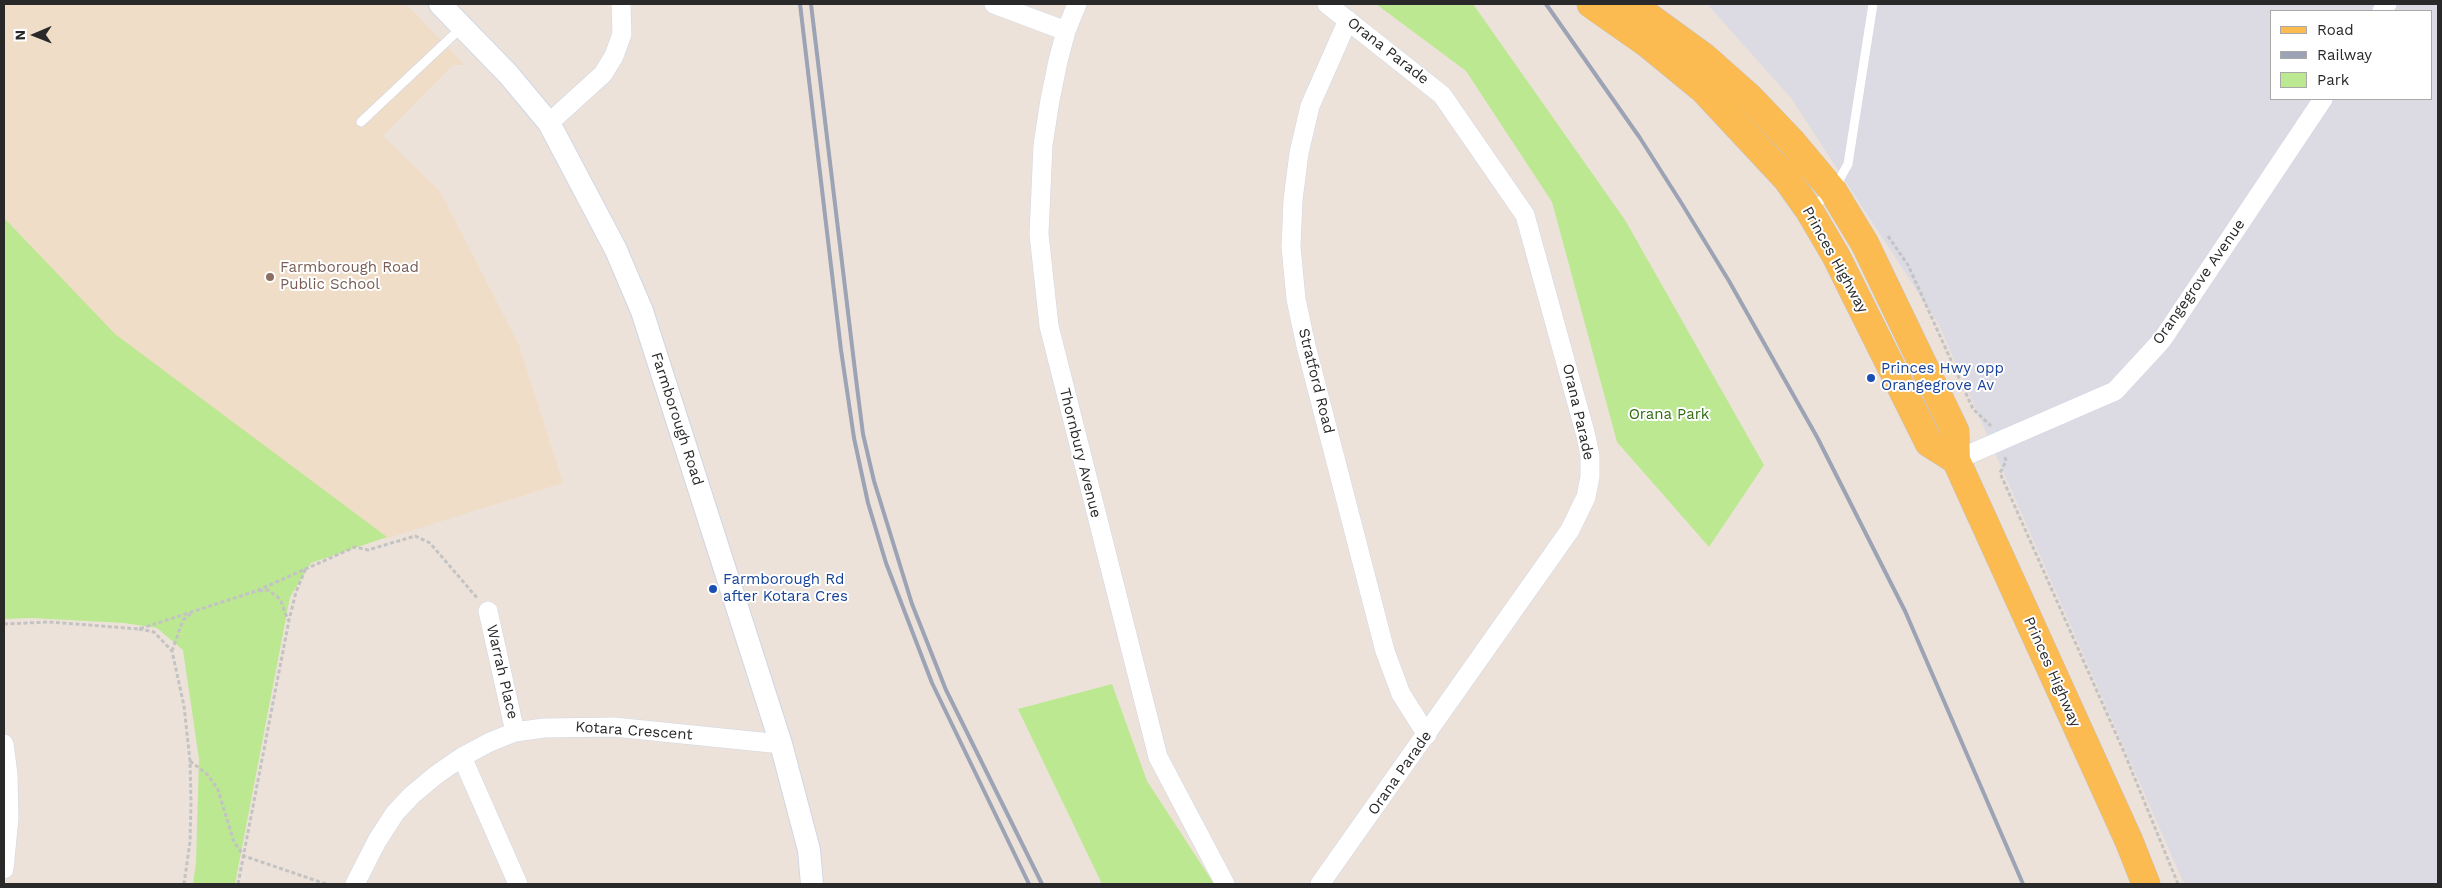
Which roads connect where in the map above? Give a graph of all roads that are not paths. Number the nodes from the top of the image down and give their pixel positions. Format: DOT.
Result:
graph roads {
  1 [pos="440,4"];
  2 [pos="621,4"];
  3 [pos="994,4"];
  4 [pos="1078,4"];
  5 [pos="1327,4"];
  6 [pos="1591,4"];
  7 [pos="1631,4"];
  8 [pos="1873,4"];
  9 [pos="1348,20"];
  10 [pos="462,27"];
  11 [pos="1066,32"];
  12 [pos="2322,100"];
  13 [pos="361,122"];
  14 [pos="549,123"];
  15 [pos="1832,191"];
  16 [pos="1809,210"];
  17 [pos="1956,460"];
  18 [pos="488,611"];
  19 [pos="515,732"];
  20 [pos="1427,735"];
  21 [pos="4,744"];
  22 [pos="780,744"];
  23 [pos="462,757"];
  24 [pos="4,869"];
  25 [pos="354,884"];
  26 [pos="518,884"];
  27 [pos="812,884"];
  28 [pos="1225,884"];
  29 [pos="1320,884"];
  30 [pos="2146,884"];
  1 -- 10 [label="street, Farmborough Road"];
  2 -- 14 [label="street"];
  3 -- 11 [label="street"];
  4 -- 11 [label="street, Thornbury Avenue"];
  5 -- 9 [label="street, Orana Parade"];
  6 -- 16 [label="main road, Princes Highway"];
  7 -- 15 [label="main road, Princes Highway"];
  8 -- 15 [label="lane"];
  9 -- 20 [label="street, Stratford Road"];
  9 -- 20 [label="street, Orana Parade"];
  10 -- 13 [label="lane"];
  10 -- 14 [label="street, Farmborough Road"];
  11 -- 28 [label="street, Thornbury Avenue"];
  12 -- 17 [label="street, Orangegrove Avenue"];
  14 -- 22 [label="street, Farmborough Road"];
  15 -- 16 [label="lane"];
  15 -- 17 [label="main road, Princes Highway"];
  16 -- 17 [label="main road, Princes Highway"];
  17 -- 30 [label="main road, Princes Highway"];
  18 -- 19 [label="street, Warrah Place"];
  19 -- 22 [label="street, Kotara Crescent"];
  19 -- 23 [label="street, Kotara Crescent"];
  20 -- 29 [label="street, Orana Parade"];
  21 -- 24 [label="street"];
  22 -- 27 [label="street, Farmborough Road"];
  23 -- 25 [label="street, Kotara Crescent"];
  23 -- 26 [label="street"];
}
